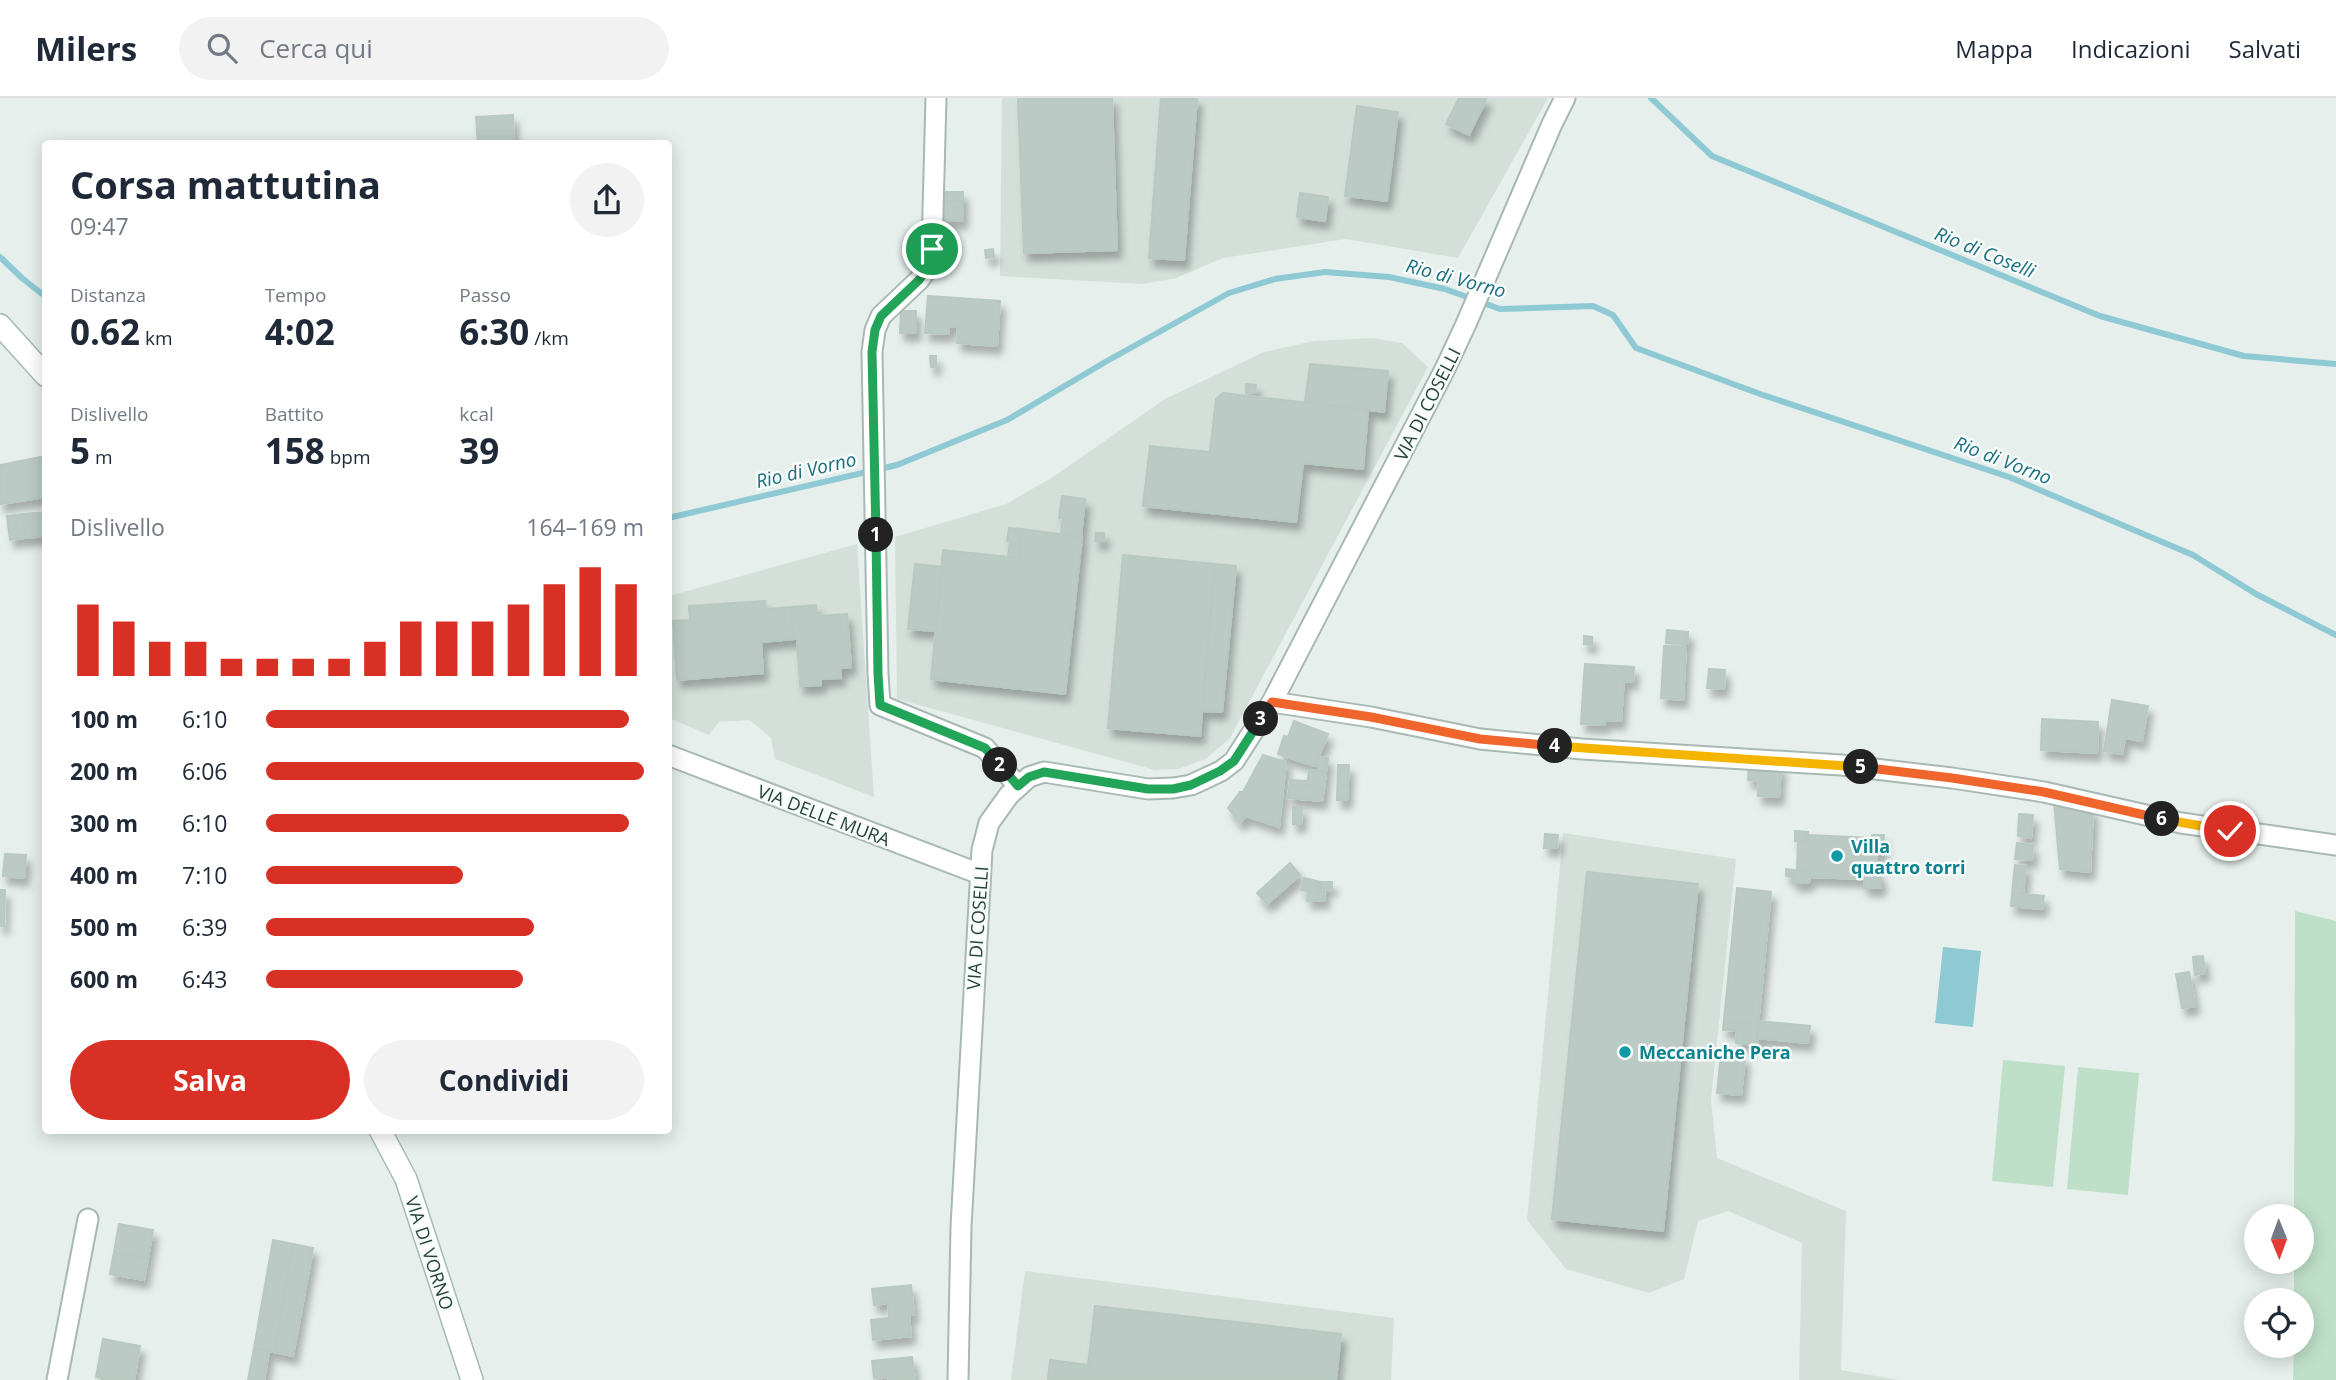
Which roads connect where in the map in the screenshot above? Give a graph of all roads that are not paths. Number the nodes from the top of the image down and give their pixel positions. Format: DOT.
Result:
graph roads {
  1 [pos="936,98"];
  2 [pos="1565,98"];
  3 [pos="0,325"];
  4 [pos="42,372"];
  5 [pos="1272,702"];
  6 [pos="672,757"];
  7 [pos="1018,786"];
  8 [pos="2336,845"];
  9 [pos="980,874"];
  10 [pos="382,1134"];
  11 [pos="88,1219"];
  12 [pos="58,1380"];
  13 [pos="472,1380"];
  14 [pos="958,1380"];
  1 -- 7 [label="street"];
  2 -- 5 [label="street, VIA DI COSELLI"];
  3 -- 4 [label="street"];
  5 -- 7 [label="street, VIA DI COSELLI"];
  5 -- 8 [label="street"];
  6 -- 9 [label="street, VIA DELLE MURA"];
  7 -- 9 [label="street, VIA DI COSELLI"];
  9 -- 14 [label="street, VIA DI COSELLI"];
  10 -- 13 [label="street, VIA DI VORNO"];
  11 -- 12 [label="street"];
}
